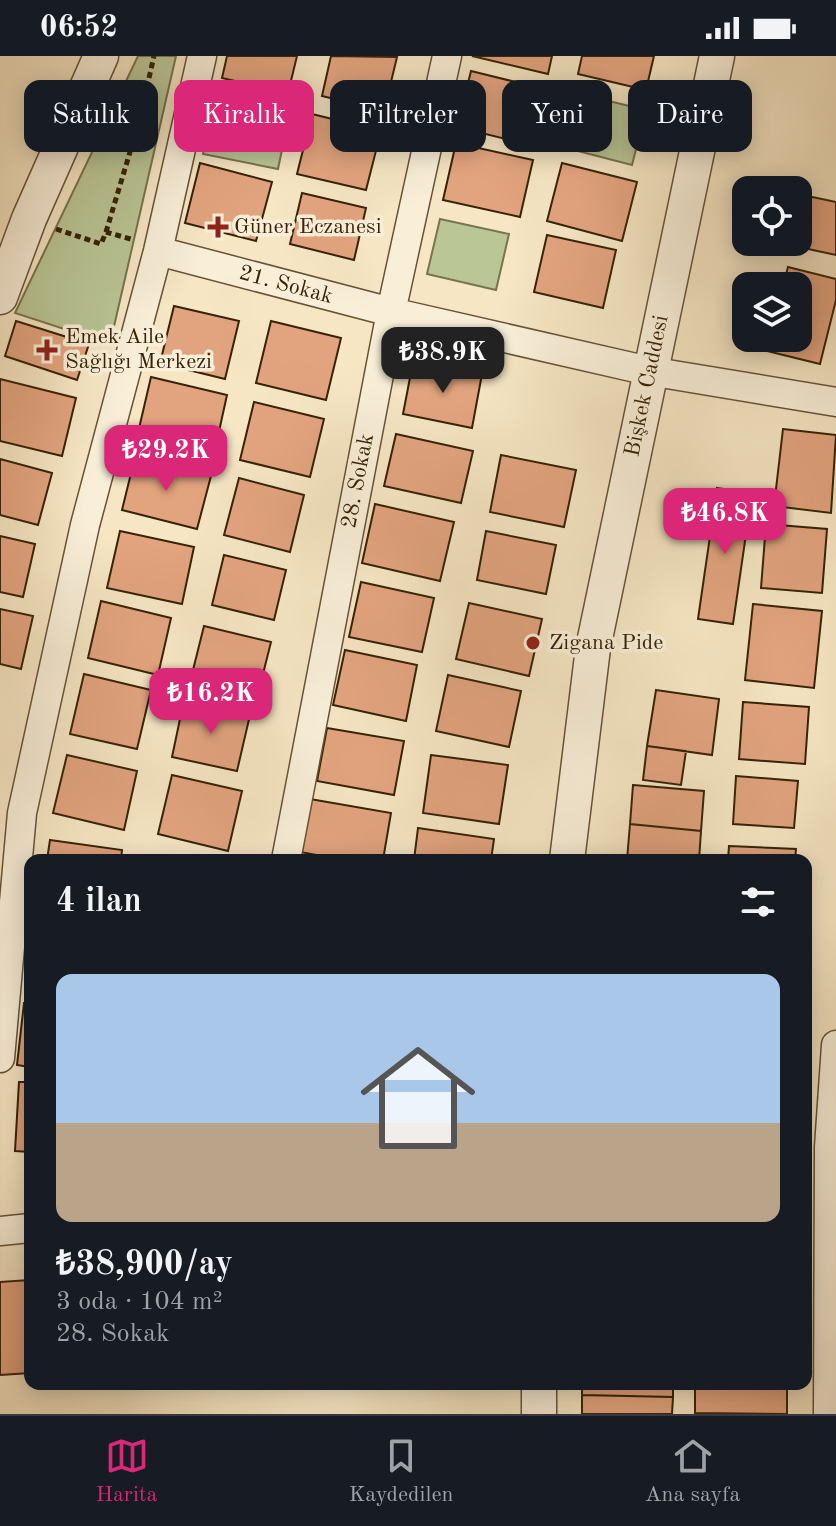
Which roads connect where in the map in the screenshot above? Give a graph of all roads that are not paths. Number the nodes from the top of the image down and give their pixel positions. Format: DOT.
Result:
graph roads {
  1 [pos="101,56"];
  2 [pos="202,56"];
  3 [pos="447,56"];
  4 [pos="717,56"];
  5 [pos="158,249"];
  6 [pos="0,297"];
  7 [pos="391,312"];
  8 [pos="649,371"];
  9 [pos="836,402"];
  10 [pos="287,854"];
  11 [pos="568,854"];
  12 [pos="836,1045"];
  13 [pos="0,1058"];
  14 [pos="824,1148"];
  15 [pos="24,1229"];
  16 [pos="0,1231"];
  17 [pos="539,1390"];
  18 [pos="539,1414"];
  19 [pos="828,1414"];
  1 -- 6 [label="street"];
  2 -- 5 [label="street"];
  3 -- 7 [label="street, 28. Sokak"];
  4 -- 8 [label="street, Bişkek Caddesi"];
  5 -- 7 [label="street, 21. Sokak"];
  5 -- 13 [label="street"];
  7 -- 8 [label="street, 21. Sokak"];
  7 -- 10 [label="street, 28. Sokak"];
  8 -- 9 [label="street, 21. Sokak"];
  8 -- 11 [label="street, Bişkek Caddesi"];
  12 -- 14 [label="street"];
  14 -- 19 [label="street"];
  15 -- 16 [label="street"];
  17 -- 18 [label="street"];
}
